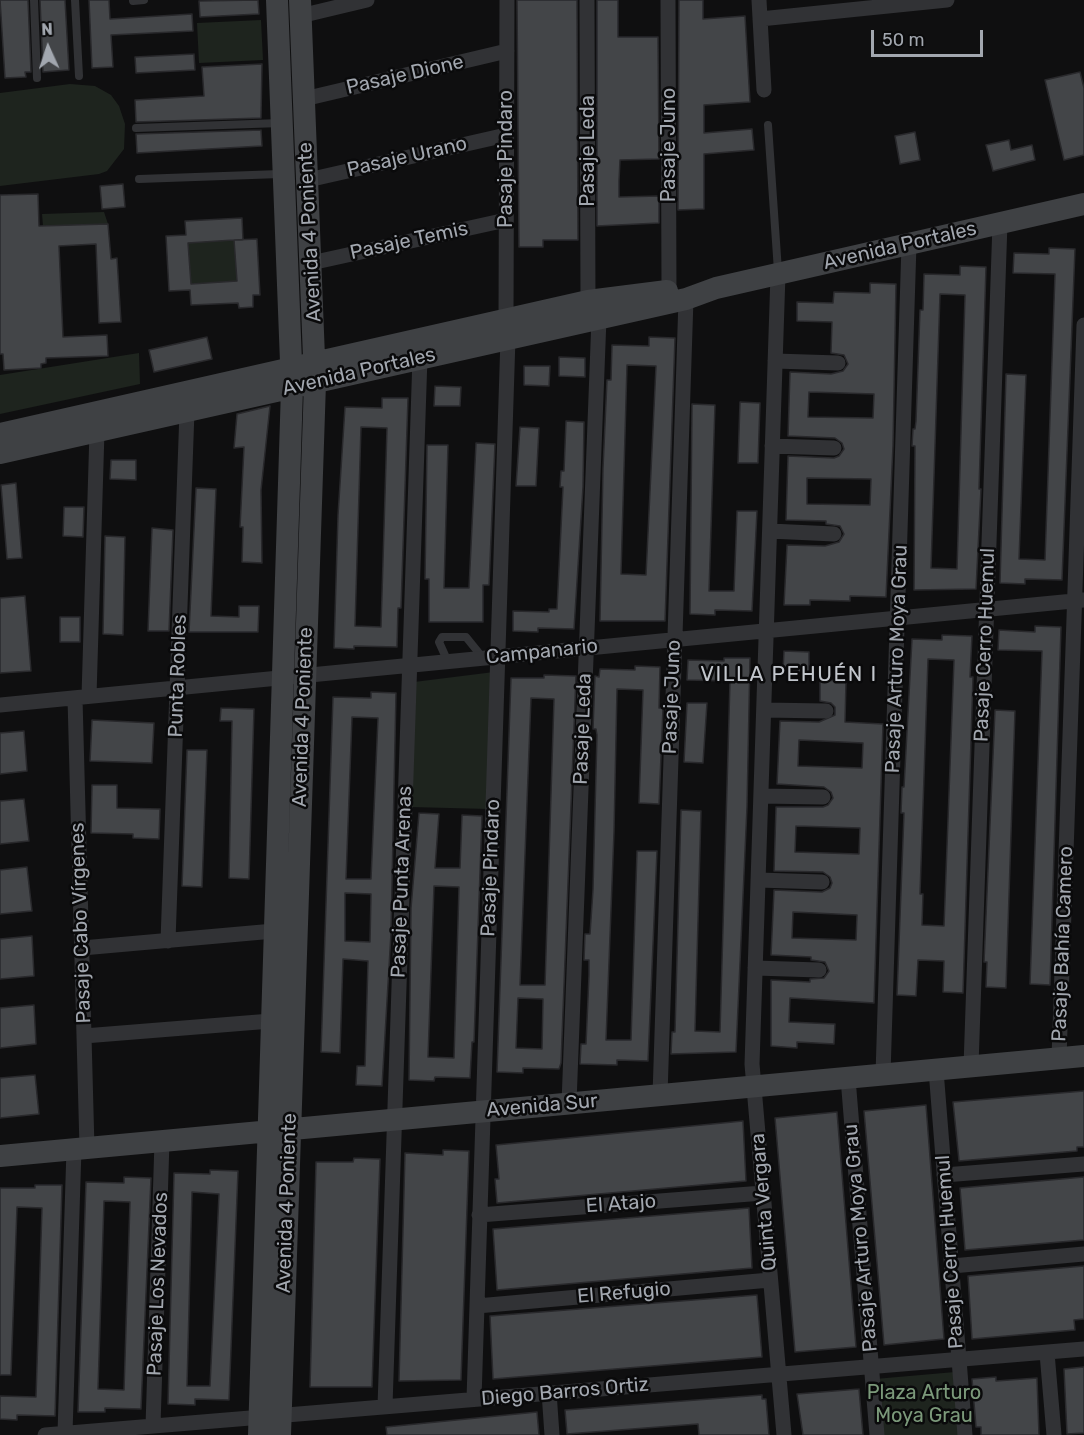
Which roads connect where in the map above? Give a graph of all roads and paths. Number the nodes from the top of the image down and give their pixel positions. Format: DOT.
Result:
graph roads {
  1 [pos="34,0"];
  2 [pos="75,0"];
  3 [pos="133,0"];
  4 [pos="144,0"];
  5 [pos="277,0"];
  6 [pos="367,0"];
  7 [pos="507,0"];
  8 [pos="587,0"];
  9 [pos="668,0"];
  10 [pos="759,0"];
  11 [pos="947,0"];
  12 [pos="928,1"];
  13 [pos="847,5"];
  14 [pos="300,8"];
  15 [pos="760,19"];
  16 [pos="507,51"];
  17 [pos="79,76"];
  18 [pos="37,78"];
  19 [pos="765,90"];
  20 [pos="304,99"];
  21 [pos="282,123"];
  22 [pos="768,125"];
  23 [pos="136,128"];
  24 [pos="506,135"];
  25 [pos="285,174"];
  26 [pos="139,179"];
  27 [pos="308,180"];
  28 [pos="1084,204"];
  29 [pos="506,220"];
  30 [pos="1000,223"];
  31 [pos="909,244"];
  32 [pos="311,263"];
  33 [pos="778,274"];
  34 [pos="678,295"];
  35 [pos="594,309"];
  36 [pos="1084,325"];
  37 [pos="507,328"];
  38 [pos="420,357"];
  39 [pos="775,361"];
  40 [pos="838,363"];
  41 [pos="315,373"];
  42 [pos="292,378"];
  43 [pos="187,411"];
  44 [pos="97,431"];
  45 [pos="0,434"];
  46 [pos="772,446"];
  47 [pos="834,448"];
  48 [pos="0,453"];
  49 [pos="770,531"];
  50 [pos="834,534"];
  51 [pos="1079,600"];
  52 [pos="986,609"];
  53 [pos="898,618"];
  54 [pos="766,631"];
  55 [pos="674,640"];
  56 [pos="586,648"];
  57 [pos="500,657"];
  58 [pos="483,658"];
  59 [pos="448,662"];
  60 [pos="410,666"];
  61 [pos="305,676"];
  62 [pos="282,678"];
  63 [pos="177,688"];
  64 [pos="82,697"];
  65 [pos="0,705"];
  66 [pos="764,710"];
  67 [pos="826,711"];
  68 [pos="761,796"];
  69 [pos="823,797"];
  70 [pos="758,880"];
  71 [pos="822,882"];
  72 [pos="274,931"];
  73 [pos="168,941"];
  74 [pos="82,948"];
  75 [pos="755,968"];
  76 [pos="819,970"];
  77 [pos="271,1021"];
  78 [pos="84,1036"];
  79 [pos="1084,1056"];
  80 [pos="1059,1058"];
  81 [pos="971,1066"];
  82 [pos="936,1070"];
  83 [pos="883,1074"];
  84 [pos="848,1078"];
  85 [pos="754,1086"];
  86 [pos="660,1095"];
  87 [pos="569,1103"];
  88 [pos="482,1112"];
  89 [pos="394,1120"];
  90 [pos="278,1130"];
  91 [pos="162,1141"];
  92 [pos="81,1149"];
  93 [pos="0,1156"];
  94 [pos="1084,1164"];
  95 [pos="944,1175"];
  96 [pos="763,1193"];
  97 [pos="479,1215"];
  98 [pos="1084,1254"];
  99 [pos="952,1266"];
  100 [pos="771,1280"];
  101 [pos="477,1306"];
  102 [pos="1084,1349"];
  103 [pos="1047,1353"];
  104 [pos="958,1360"];
  105 [pos="872,1367"];
  106 [pos="779,1375"];
  107 [pos="549,1392"];
  108 [pos="474,1399"];
  109 [pos="385,1406"];
  110 [pos="153,1426"];
  111 [pos="270,1426"];
  112 [pos="65,1433"];
  113 [pos="45,1435"];
  114 [pos="552,1435"];
  115 [pos="784,1435"];
  116 [pos="878,1435"];
  117 [pos="965,1435"];
  118 [pos="1054,1435"];
  1 -- 18 [label="lane"];
  2 -- 17 [label="lane"];
  3 -- 4 [label="lane"];
  5 -- 21 [label="street, Avenida 4 Poniente"];
  6 -- 14 [label="street"];
  7 -- 16 [label="street, Pasaje Pindaro"];
  8 -- 35 [label="street, Pasaje Leda"];
  9 -- 34 [label="street, Pasaje Juno"];
  10 -- 15 [label="street"];
  11 -- 12 [label="street"];
  12 -- 13 [label="street"];
  13 -- 15 [label="street"];
  14 -- 20 [label="street, Avenida 4 Poniente"];
  15 -- 19 [label="street"];
  16 -- 20 [label="street, Pasaje Dione"];
  16 -- 24 [label="street, Pasaje Pindaro"];
  20 -- 27 [label="street, Avenida 4 Poniente"];
  21 -- 23 [label="lane"];
  21 -- 25 [label="street, Avenida 4 Poniente"];
  22 -- 33 [label="lane"];
  24 -- 27 [label="street, Pasaje Urano"];
  24 -- 29 [label="street, Pasaje Pindaro"];
  25 -- 26 [label="lane"];
  25 -- 42 [label="street, Avenida 4 Poniente"];
  27 -- 32 [label="street, Avenida 4 Poniente"];
  28 -- 30 [label="street, Avenida Portales"];
  29 -- 32 [label="street, Pasaje Temis"];
  29 -- 37 [label="street, Pasaje Pindaro"];
  30 -- 31 [label="street, Avenida Portales"];
  30 -- 52 [label="street, Pasaje Cerro Huemul"];
  31 -- 33 [label="street, Avenida Portales"];
  31 -- 53 [label="street, Pasaje Arturo Moya Grau"];
  32 -- 41 [label="street, Avenida 4 Poniente"];
  33 -- 34 [label="street, Avenida Portales"];
  33 -- 39 [label="street, Quinta Vergara"];
  34 -- 35 [label="street, Avenida Portales"];
  34 -- 55 [label="street, Pasaje Juno"];
  35 -- 37 [label="street, Avenida Portales"];
  35 -- 56 [label="street, Pasaje Leda"];
  36 -- 51 [label="street, Pasaje Bahía Camero"];
  37 -- 38 [label="street, Avenida Portales"];
  37 -- 41 [label="street, Avenida Portales"];
  37 -- 57 [label="street, Pasaje Pindaro"];
  38 -- 41 [label="street, Avenida Portales"];
  38 -- 60 [label="street, Pasaje Punta Arenas"];
  39 -- 40 [label="street"];
  39 -- 46 [label="street, Quinta Vergara"];
  41 -- 42 [label="street, Avenida Portales"];
  41 -- 61 [label="street, Avenida 4 Poniente"];
  42 -- 43 [label="street, Avenida Portales"];
  42 -- 45 [label="street, Avenida Portales"];
  42 -- 62 [label="street, Avenida 4 Poniente"];
  43 -- 44 [label="street, Avenida Portales"];
  43 -- 63 [label="street, Punta Robles"];
  44 -- 48 [label="street, Avenida Portales"];
  44 -- 64 [label="street, Pasaje Cabo Vírgenes"];
  46 -- 47 [label="street"];
  46 -- 49 [label="street, Quinta Vergara"];
  49 -- 50 [label="street"];
  49 -- 54 [label="street, Quinta Vergara"];
  51 -- 52 [label="street, Campanario"];
  51 -- 80 [label="street, Pasaje Bahía Camero"];
  52 -- 53 [label="street, Campanario"];
  52 -- 81 [label="street, Pasaje Cerro Huemul"];
  53 -- 54 [label="street, Campanario"];
  53 -- 83 [label="street, Pasaje Arturo Moya Grau"];
  54 -- 55 [label="street, Campanario"];
  54 -- 66 [label="street, Quinta Vergara"];
  55 -- 56 [label="street, Campanario"];
  55 -- 86 [label="street, Pasaje Juno"];
  56 -- 57 [label="street, Campanario"];
  56 -- 87 [label="street, Pasaje Leda"];
  57 -- 58 [label="street, Campanario"];
  57 -- 88 [label="street, Pasaje Pindaro"];
  58 -- 59 [label="street, Campanario"];
  58 -- 59 [label="lane"];
  59 -- 60 [label="street, Campanario"];
  60 -- 61 [label="street, Campanario"];
  60 -- 89 [label="street, Pasaje Punta Arenas"];
  61 -- 62 [label="street, Campanario"];
  61 -- 90 [label="street, Avenida 4 Poniente"];
  62 -- 63 [label="street, Campanario"];
  62 -- 72 [label="street, Avenida 4 Poniente"];
  63 -- 64 [label="street, Campanario"];
  63 -- 73 [label="street, Punta Robles"];
  64 -- 65 [label="street, Campanario"];
  64 -- 74 [label="street, Pasaje Cabo Vírgenes"];
  66 -- 67 [label="street"];
  66 -- 68 [label="street, Quinta Vergara"];
  68 -- 69 [label="street"];
  68 -- 70 [label="street, Quinta Vergara"];
  70 -- 71 [label="street"];
  70 -- 75 [label="street, Quinta Vergara"];
  72 -- 73 [label="street"];
  72 -- 77 [label="street, Avenida 4 Poniente"];
  73 -- 74 [label="street"];
  74 -- 78 [label="street, Pasaje Cabo Vírgenes"];
  75 -- 76 [label="street"];
  75 -- 85 [label="street, Quinta Vergara"];
  77 -- 78 [label="street"];
  77 -- 90 [label="street, Avenida 4 Poniente"];
  78 -- 92 [label="street, Pasaje Cabo Vírgenes"];
  79 -- 80 [label="street, Avenida Sur"];
  80 -- 81 [label="street, Avenida Sur"];
  81 -- 82 [label="street, Avenida Sur"];
  82 -- 83 [label="street, Avenida Sur"];
  82 -- 95 [label="street, Pasaje Cerro Huemul"];
  83 -- 84 [label="street, Avenida Sur"];
  84 -- 85 [label="street, Avenida Sur"];
  84 -- 105 [label="street, Pasaje Arturo Moya Grau"];
  85 -- 86 [label="street, Avenida Sur"];
  85 -- 96 [label="street, Quinta Vergara"];
  86 -- 87 [label="street, Avenida Sur"];
  87 -- 88 [label="street, Avenida Sur"];
  88 -- 89 [label="street, Avenida Sur"];
  88 -- 97 [label="street, Pasaje Pindaro"];
  89 -- 90 [label="street, Avenida Sur"];
  89 -- 109 [label="street, Pasaje Punta Arenas"];
  90 -- 91 [label="street, Avenida Sur"];
  90 -- 111 [label="street, Avenida 4 Poniente"];
  91 -- 92 [label="street, Avenida Sur"];
  91 -- 110 [label="street, Pasaje Los Nevados"];
  92 -- 93 [label="street, Avenida Sur"];
  92 -- 112 [label="street, Pasaje Cabo Vírgenes"];
  94 -- 95 [label="street"];
  95 -- 99 [label="street, Pasaje Cerro Huemul"];
  96 -- 97 [label="street, El Atajo"];
  96 -- 100 [label="street, Quinta Vergara"];
  97 -- 101 [label="street, Pasaje Pindaro"];
  98 -- 99 [label="street"];
  99 -- 104 [label="street, Pasaje Cerro Huemul"];
  100 -- 101 [label="street, El Refugio"];
  100 -- 106 [label="street, Quinta Vergara"];
  101 -- 108 [label="street, Pasaje Pindaro"];
  102 -- 103 [label="street, Diego Barros Ortiz"];
  103 -- 104 [label="street, Diego Barros Ortiz"];
  103 -- 118 [label="street"];
  104 -- 105 [label="street, Diego Barros Ortiz"];
  104 -- 117 [label="street, Pasaje Cerro Huemul"];
  105 -- 106 [label="street, Diego Barros Ortiz"];
  105 -- 116 [label="street, Pasaje Arturo Moya Grau"];
  106 -- 107 [label="street, Diego Barros Ortiz"];
  106 -- 115 [label="street, Quinta Vergara"];
  107 -- 108 [label="street, Diego Barros Ortiz"];
  107 -- 114 [label="street"];
  108 -- 109 [label="street, Diego Barros Ortiz"];
  109 -- 111 [label="street, Diego Barros Ortiz"];
  110 -- 111 [label="street, Diego Barros Ortiz"];
  110 -- 112 [label="street, Diego Barros Ortiz"];
  112 -- 113 [label="street, Diego Barros Ortiz"];
}
